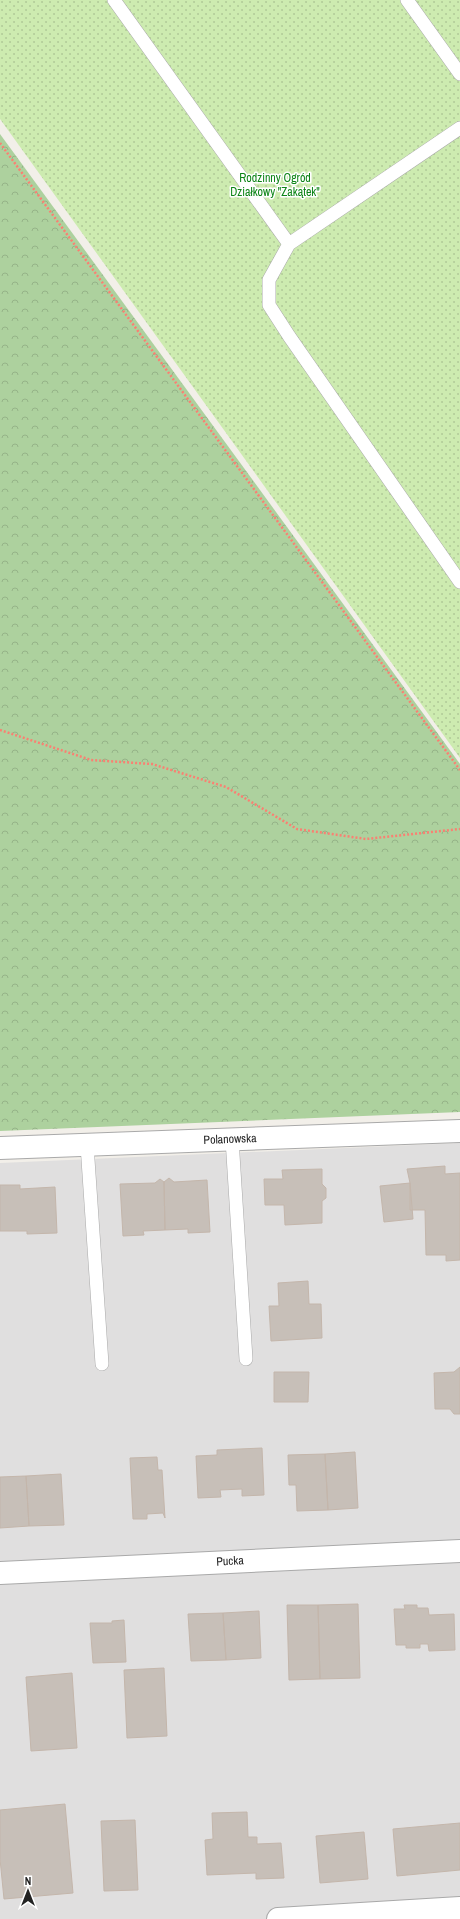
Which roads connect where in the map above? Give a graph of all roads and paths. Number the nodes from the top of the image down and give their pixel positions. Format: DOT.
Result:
graph roads {
  1 [pos="114,0"];
  2 [pos="407,0"];
  3 [pos="460,74"];
  4 [pos="460,128"];
  5 [pos="0,143"];
  6 [pos="289,244"];
  7 [pos="460,582"];
  8 [pos="0,730"];
  9 [pos="460,770"];
  10 [pos="460,829"];
  11 [pos="460,1130"];
  12 [pos="232,1139"];
  13 [pos="87,1144"];
  14 [pos="0,1148"];
  15 [pos="246,1360"];
  16 [pos="102,1364"];
  17 [pos="460,1551"];
  18 [pos="0,1573"];
  19 [pos="460,1908"];
  20 [pos="278,1919"];
  1 -- 6 [label="lane"];
  2 -- 3 [label="lane"];
  4 -- 6 [label="lane"];
  5 -- 9 [label="path"];
  6 -- 7 [label="lane"];
  8 -- 10 [label="path"];
  11 -- 12 [label="street, Polanowska"];
  12 -- 13 [label="street, Polanowska"];
  12 -- 15 [label="lane"];
  13 -- 14 [label="street, Polanowska"];
  13 -- 16 [label="lane"];
  17 -- 18 [label="street, Pucka"];
  19 -- 20 [label="street"];
}
